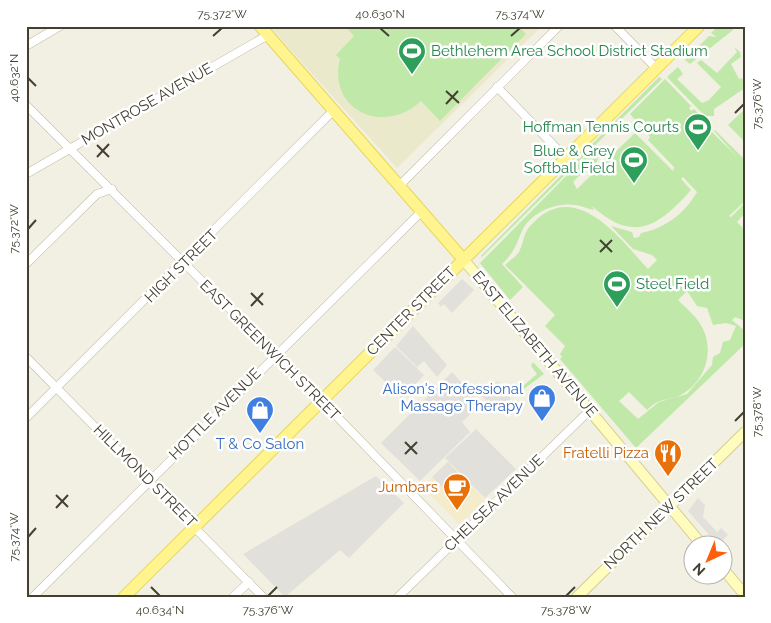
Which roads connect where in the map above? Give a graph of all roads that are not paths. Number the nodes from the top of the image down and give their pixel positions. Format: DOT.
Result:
graph roads {
  1 [pos="60,26"];
  2 [pos="260,26"];
  3 [pos="559,26"];
  4 [pos="615,26"];
  5 [pos="699,26"];
  6 [pos="268,35"];
  7 [pos="26,46"];
  8 [pos="656,68"];
  9 [pos="497,87"];
  10 [pos="26,105"];
  11 [pos="333,111"];
  12 [pos="69,149"];
  13 [pos="565,157"];
  14 [pos="26,174"];
  15 [pos="399,186"];
  16 [pos="112,189"];
  17 [pos="421,212"];
  18 [pos="463,259"];
  19 [pos="184,263"];
  20 [pos="26,264"];
  21 [pos="275,354"];
  22 [pos="26,357"];
  23 [pos="57,388"];
  24 [pos="321,400"];
  25 [pos="590,410"];
  26 [pos="26,418"];
  27 [pos="745,432"];
  28 [pos="149,480"];
  29 [pos="670,505"];
  30 [pos="195,527"];
  31 [pos="695,536"];
  32 [pos="456,539"];
  33 [pos="249,582"];
  34 [pos="734,582"];
  35 [pos="745,595"];
  36 [pos="33,597"];
  37 [pos="124,597"];
  38 [pos="233,597"];
  39 [pos="263,597"];
  40 [pos="398,597"];
  41 [pos="512,597"];
  42 [pos="577,597"];
  1 -- 7 [label="street"];
  2 -- 6 [label="main road, EAST ELIZABETH AVENUE"];
  3 -- 9 [label="street"];
  4 -- 8 [label="street"];
  5 -- 8 [label="main road, CENTER STREET"];
  6 -- 11 [label="main road, EAST ELIZABETH AVENUE"];
  6 -- 12 [label="street, MONTROSE AVENUE"];
  8 -- 13 [label="main road, CENTER STREET"];
  9 -- 13 [label="street"];
  9 -- 15 [label="street"];
  10 -- 12 [label="street, EAST GREENWICH STREET"];
  11 -- 15 [label="main road, EAST ELIZABETH AVENUE"];
  11 -- 19 [label="street, HIGH STREET"];
  12 -- 14 [label="street, MONTROSE AVENUE"];
  12 -- 16 [label="street, EAST GREENWICH STREET"];
  13 -- 18 [label="main road, CENTER STREET"];
  15 -- 17 [label="main road, EAST ELIZABETH AVENUE"];
  16 -- 19 [label="street, EAST GREENWICH STREET"];
  16 -- 20 [label="street"];
  17 -- 18 [label="main road, EAST ELIZABETH AVENUE"];
  17 -- 21 [label="street, HOTTLE AVENUE"];
  18 -- 24 [label="main road, CENTER STREET"];
  18 -- 25 [label="main road, EAST ELIZABETH AVENUE"];
  19 -- 21 [label="street, EAST GREENWICH STREET"];
  19 -- 23 [label="street, HIGH STREET"];
  21 -- 24 [label="street, EAST GREENWICH STREET"];
  21 -- 28 [label="street, HOTTLE AVENUE"];
  22 -- 23 [label="street, HILLMOND STREET"];
  23 -- 26 [label="street, HIGH STREET"];
  23 -- 28 [label="street, HILLMOND STREET"];
  24 -- 30 [label="main road, CENTER STREET"];
  24 -- 32 [label="street, EAST GREENWICH STREET"];
  25 -- 29 [label="main road, EAST ELIZABETH AVENUE"];
  25 -- 32 [label="street, CHELSEA AVENUE"];
  27 -- 29 [label="main road, NORTH NEW STREET"];
  28 -- 30 [label="street, HILLMOND STREET"];
  28 -- 36 [label="street, HOTTLE AVENUE"];
  29 -- 31 [label="main road, EAST ELIZABETH AVENUE"];
  29 -- 42 [label="main road, NORTH NEW STREET"];
  30 -- 33 [label="street, HILLMOND STREET"];
  30 -- 37 [label="main road, CENTER STREET"];
  32 -- 40 [label="street, CHELSEA AVENUE"];
  32 -- 41 [label="street, EAST GREENWICH STREET"];
  33 -- 38 [label="street"];
  33 -- 39 [label="street, HILLMOND STREET"];
  34 -- 35 [label="main road"];
}
